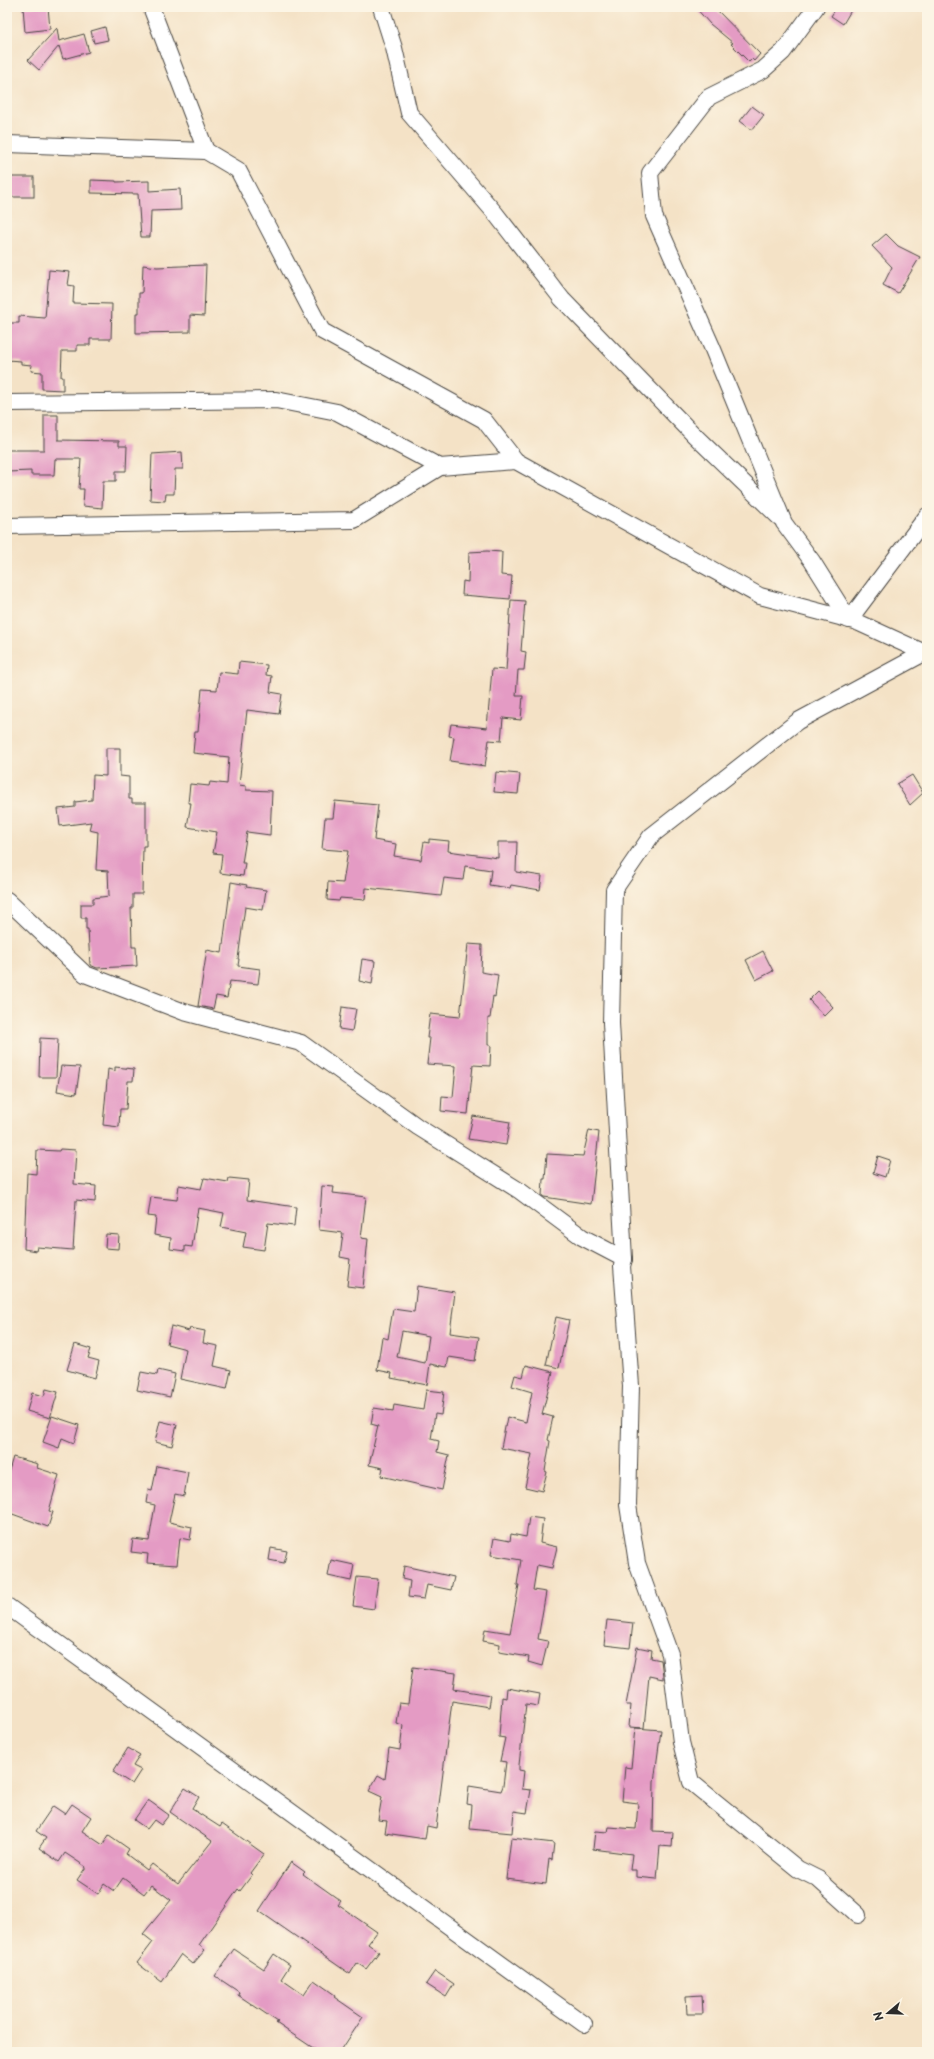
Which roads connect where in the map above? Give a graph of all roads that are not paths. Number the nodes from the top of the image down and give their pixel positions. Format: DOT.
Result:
graph roads {
  1 [pos="151,7"];
  2 [pos="381,7"];
  3 [pos="816,7"];
  4 [pos="7,144"];
  5 [pos="206,151"];
  6 [pos="7,403"];
  7 [pos="516,461"];
  8 [pos="440,467"];
  9 [pos="927,516"];
  10 [pos="784,523"];
  11 [pos="7,526"];
  12 [pos="849,620"];
  13 [pos="926,653"];
  14 [pos="7,900"];
  15 [pos="624,1259"];
  16 [pos="7,1606"];
  17 [pos="858,1915"];
  18 [pos="584,2024"];
  1 -- 5 [label="street"];
  2 -- 10 [label="street"];
  3 -- 10 [label="street"];
  4 -- 5 [label="street"];
  5 -- 7 [label="street"];
  6 -- 8 [label="street"];
  7 -- 8 [label="street"];
  7 -- 12 [label="street"];
  8 -- 11 [label="street"];
  9 -- 12 [label="street"];
  10 -- 12 [label="street"];
  12 -- 13 [label="street"];
  13 -- 15 [label="street"];
  14 -- 15 [label="street"];
  15 -- 17 [label="street"];
  16 -- 18 [label="street"];
}
